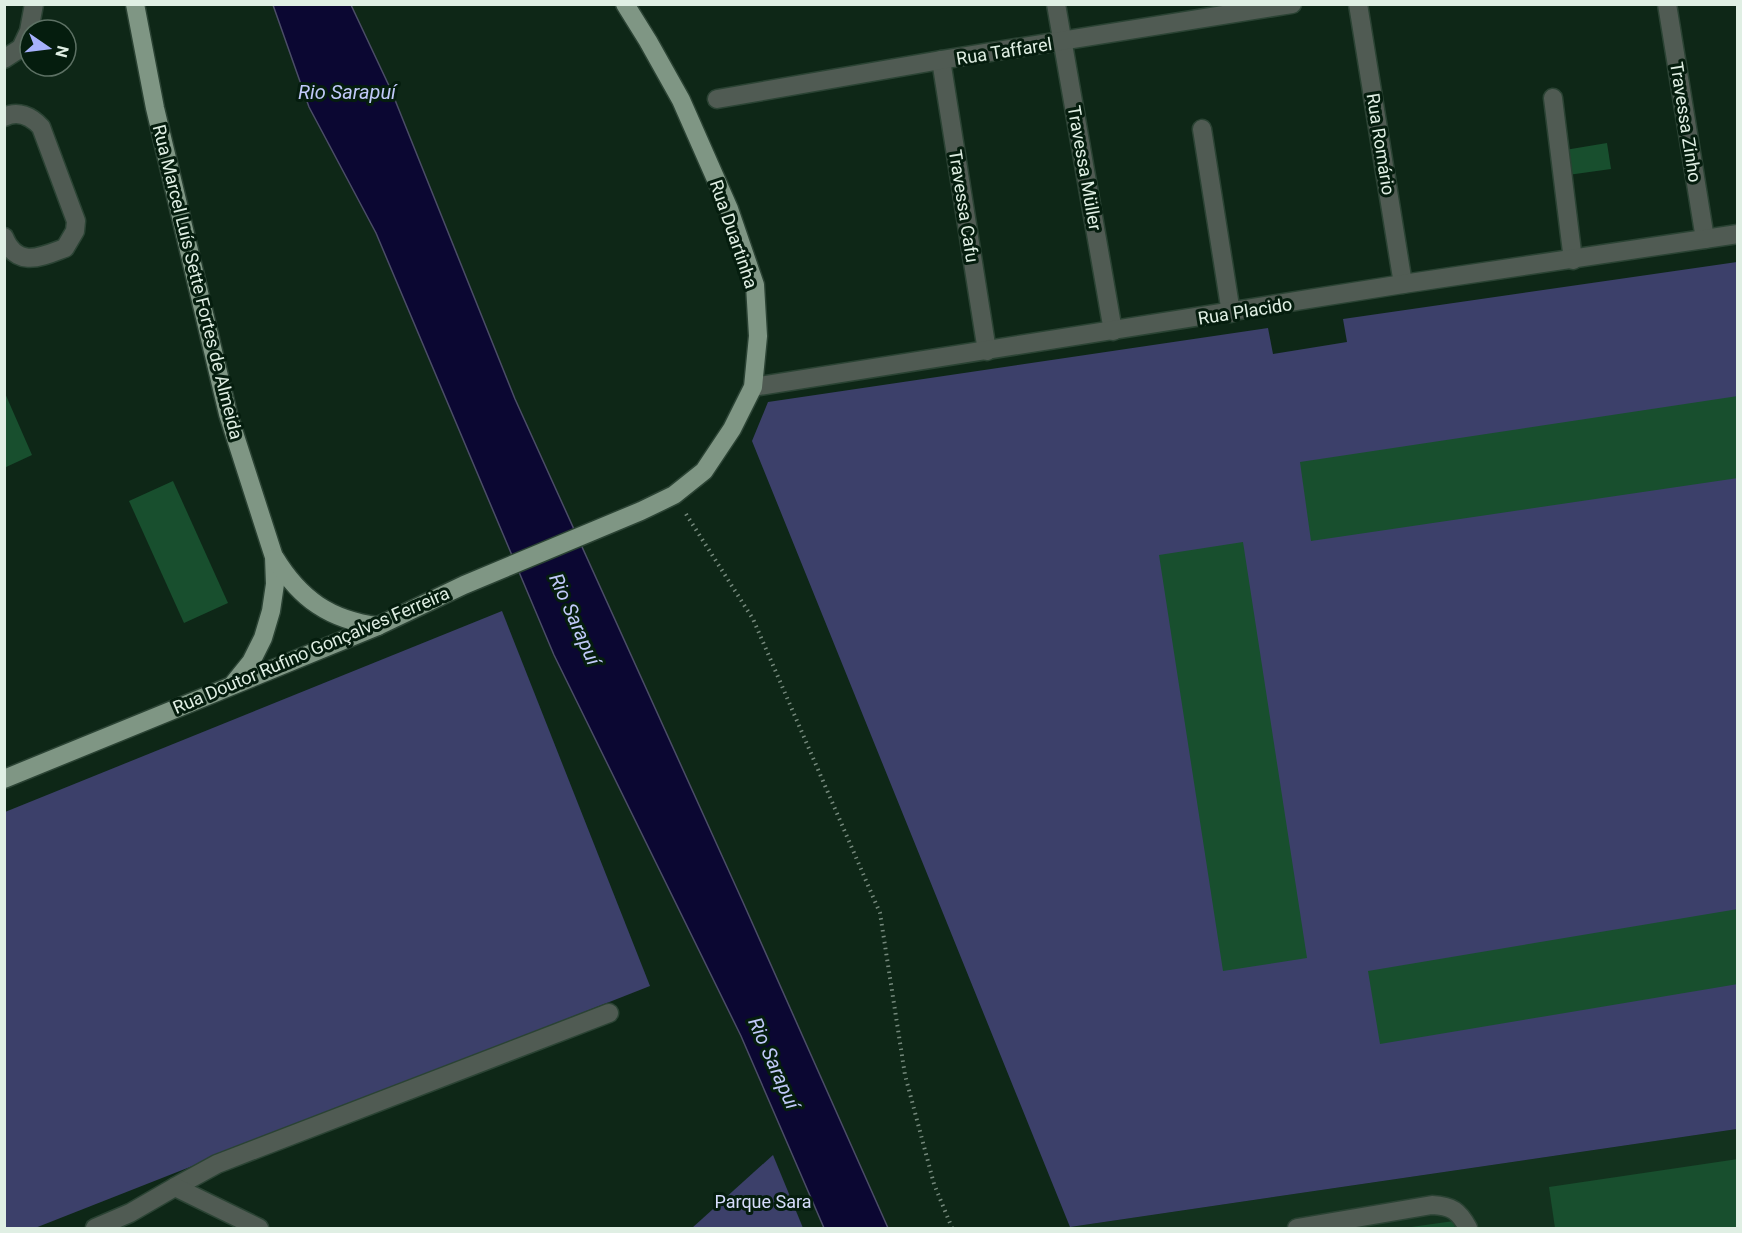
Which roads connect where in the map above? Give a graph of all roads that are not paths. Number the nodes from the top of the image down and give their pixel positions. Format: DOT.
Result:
graph roads {
  1 [pos="34,4"];
  2 [pos="135,4"];
  3 [pos="625,4"];
  4 [pos="637,4"];
  5 [pos="1056,4"];
  6 [pos="1292,4"];
  7 [pos="1358,4"];
  8 [pos="1667,4"];
  9 [pos="648,41"];
  10 [pos="1063,41"];
  11 [pos="4,59"];
  12 [pos="941,60"];
  13 [pos="1553,98"];
  14 [pos="717,99"];
  15 [pos="4,117"];
  16 [pos="1202,129"];
  17 [pos="1737,234"];
  18 [pos="4,237"];
  19 [pos="1705,239"];
  20 [pos="1573,260"];
  21 [pos="1403,285"];
  22 [pos="1231,313"];
  23 [pos="1113,331"];
  24 [pos="987,351"];
  25 [pos="753,387"];
  26 [pos="617,521"];
  27 [pos="274,557"];
  28 [pos="378,626"];
  29 [pos="234,684"];
  30 [pos="5,777"];
  31 [pos="609,1013"];
  32 [pos="175,1187"];
  33 [pos="95,1228"];
  34 [pos="259,1228"];
  35 [pos="1297,1228"];
  36 [pos="1468,1228"];
  1 -- 11 [label="street"];
  2 -- 27 [label="main road, Rua Marcel Luís Sette Fortes de Almeida"];
  3 -- 9 [label="main road, Rua Duartinha"];
  4 -- 9 [label="main road, Rua Duartinha"];
  5 -- 10 [label="street, Travessa Müller"];
  6 -- 10 [label="street, Rua Taffarel"];
  7 -- 21 [label="street, Rua Romário"];
  8 -- 19 [label="street, Travessa Zinho"];
  9 -- 25 [label="main road, Rua Duartinha"];
  10 -- 12 [label="street, Rua Taffarel"];
  10 -- 23 [label="street, Travessa Müller"];
  12 -- 14 [label="street, Rua Taffarel"];
  12 -- 24 [label="street, Travessa Cafu"];
  13 -- 20 [label="street"];
  15 -- 18 [label="street"];
  16 -- 22 [label="street"];
  17 -- 19 [label="street, Rua Placido"];
  19 -- 20 [label="street, Rua Placido"];
  20 -- 21 [label="street, Rua Placido"];
  21 -- 22 [label="street, Rua Placido"];
  22 -- 23 [label="street, Rua Placido"];
  23 -- 24 [label="street, Rua Placido"];
  24 -- 25 [label="street, Rua Placido"];
  25 -- 26 [label="main road, Rua Duartinha"];
  26 -- 28 [label="main road, Rua Doutor Rufino Gonçalves Ferreira"];
  27 -- 28 [label="main road, Rua Marcel Luís Sette Fortes de Almeida"];
  27 -- 29 [label="main road, Rua Marcel Luís Sette Fortes de Almeida"];
  28 -- 29 [label="main road, Rua Doutor Rufino Gonçalves Ferreira"];
  29 -- 30 [label="main road, Rua Doutor Rufino Gonçalves Ferreira"];
  31 -- 32 [label="street"];
  32 -- 33 [label="street"];
  32 -- 34 [label="street"];
  35 -- 36 [label="street"];
}
